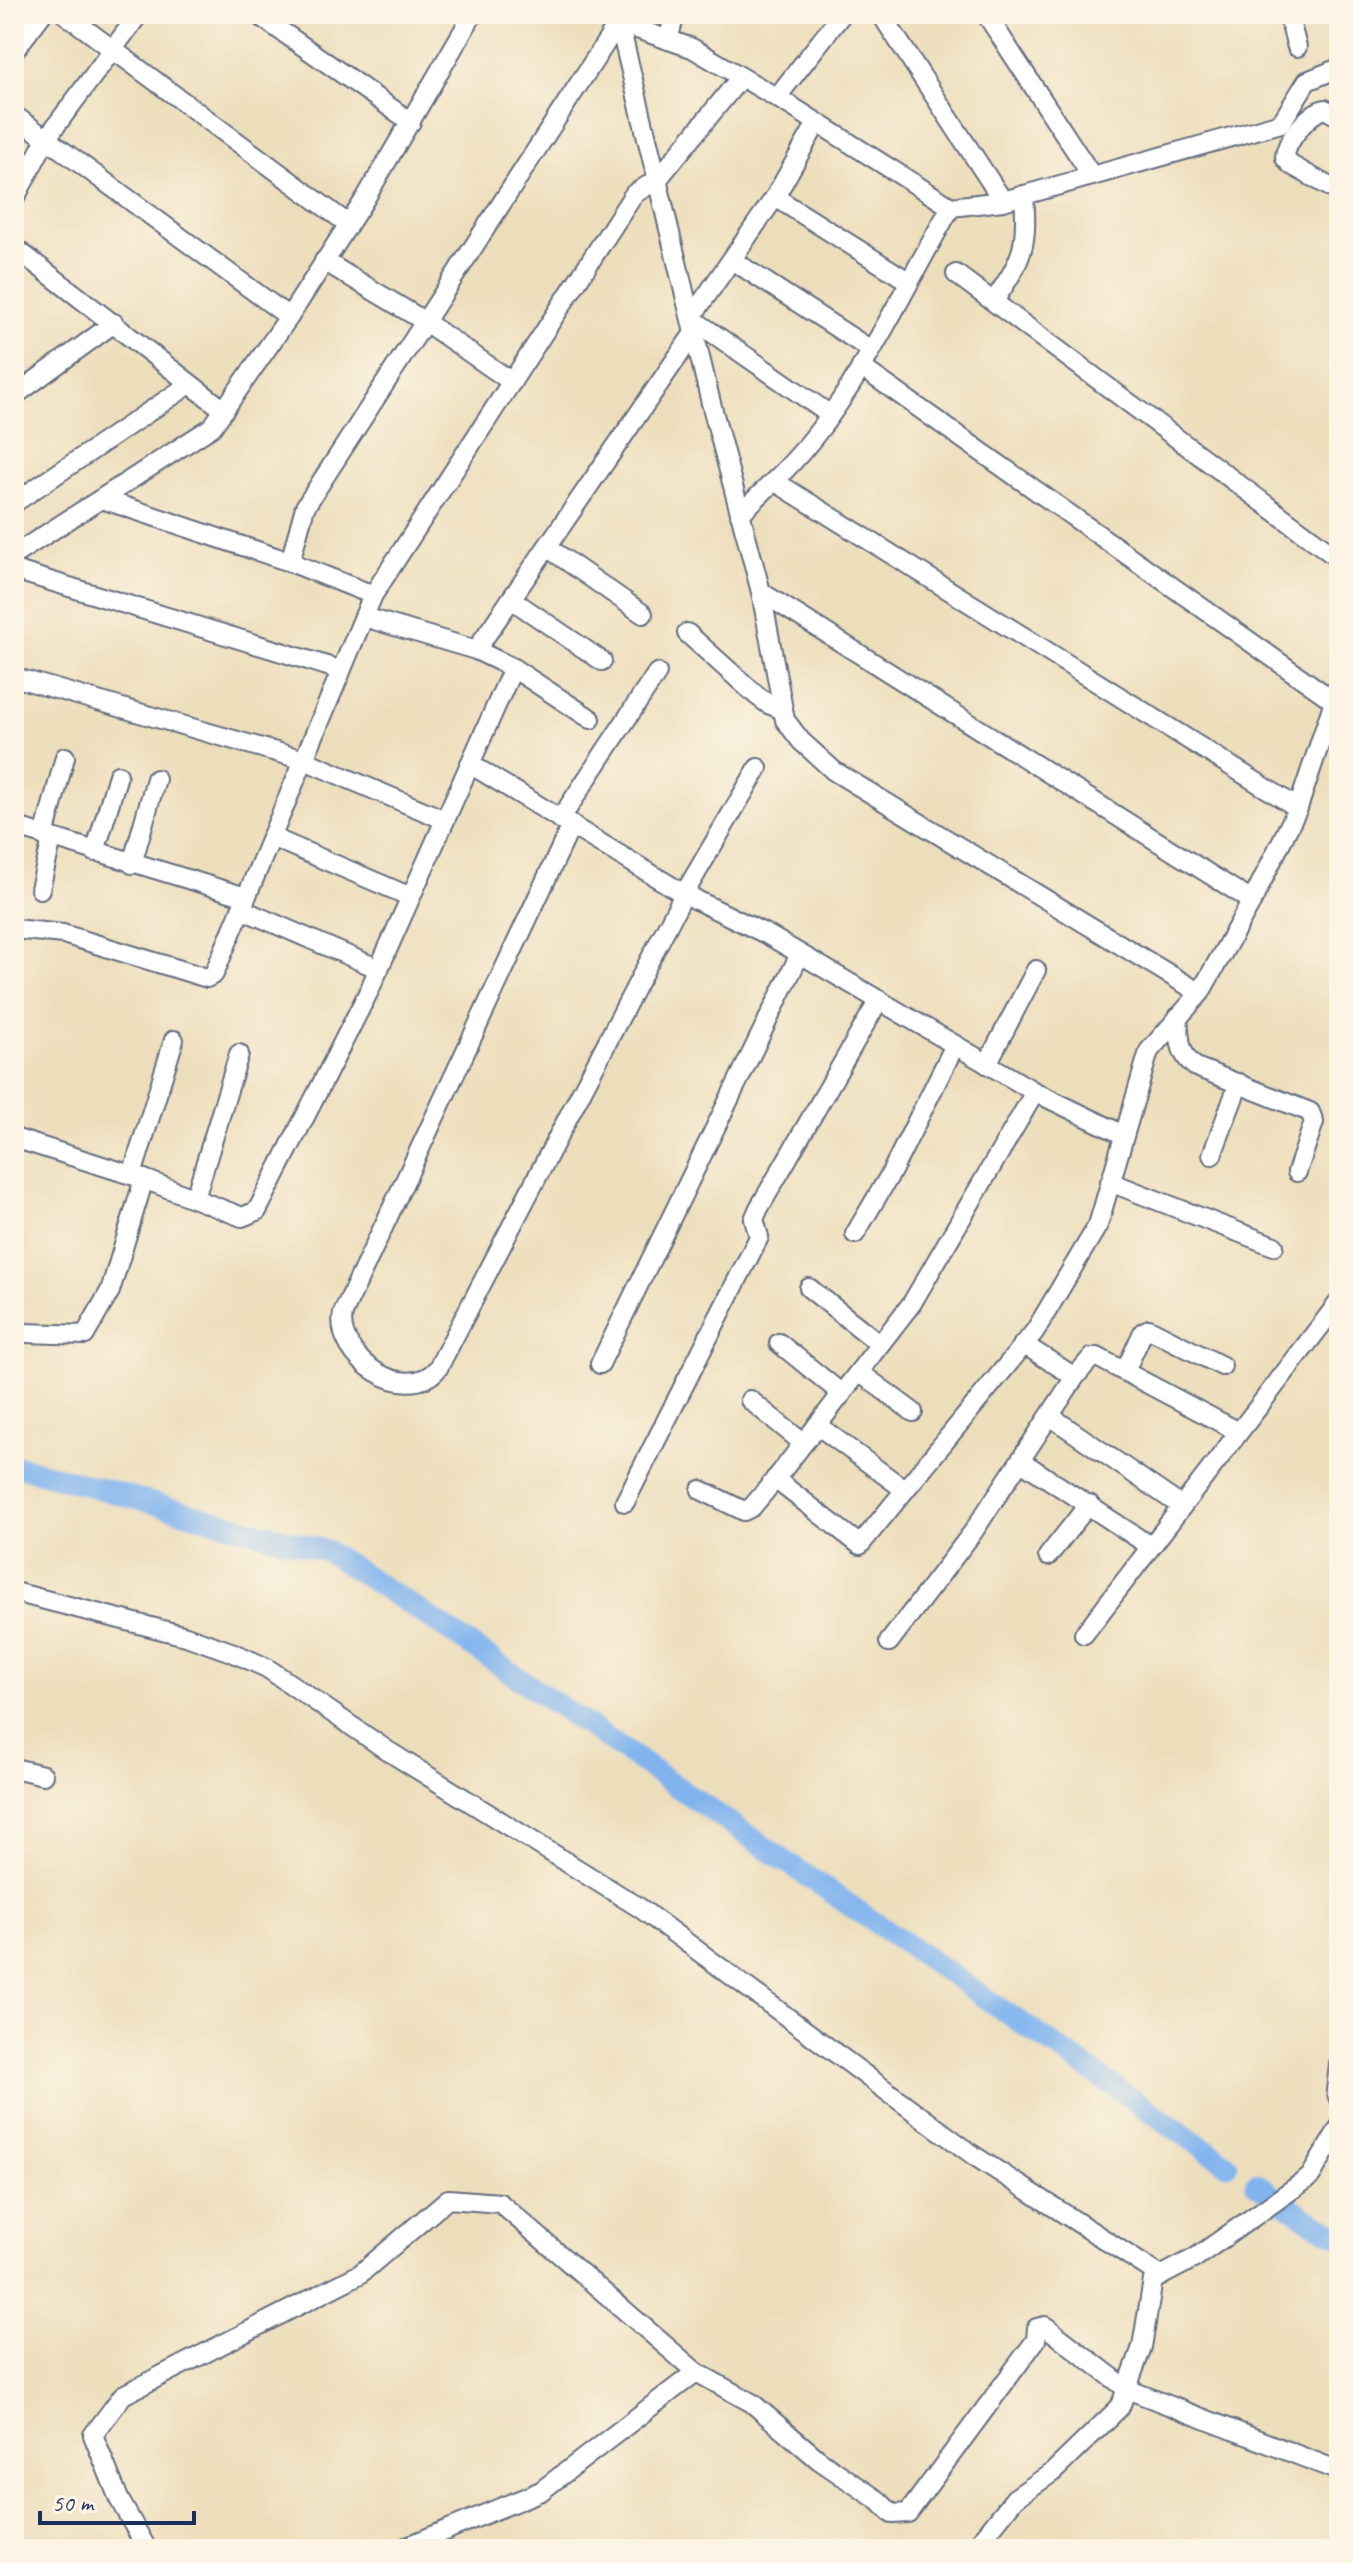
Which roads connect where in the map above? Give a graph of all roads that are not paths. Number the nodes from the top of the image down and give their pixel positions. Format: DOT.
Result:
graph roads {
  1 [pos="42,14"];
  2 [pos="65,14"];
  3 [pos="139,14"];
  4 [pos="257,14"];
  5 [pos="473,14"];
  6 [pos="594,14"];
  7 [pos="675,14"];
  8 [pos="842,14"];
  9 [pos="881,14"];
  10 [pos="986,14"];
  11 [pos="1288,14"];
  12 [pos="618,18"];
  13 [pos="668,40"];
  14 [pos="1297,47"];
  15 [pos="112,50"];
  16 [pos="14,51"];
  17 [pos="1339,68"];
  18 [pos="741,77"];
  19 [pos="777,97"];
  20 [pos="14,115"];
  21 [pos="1339,117"];
  22 [pos="411,122"];
  23 [pos="817,123"];
  24 [pos="46,139"];
  25 [pos="1092,176"];
  26 [pos="658,179"];
  27 [pos="1339,192"];
  28 [pos="1024,195"];
  29 [pos="775,197"];
  30 [pos="14,200"];
  31 [pos="1003,201"];
  32 [pos="951,207"];
  33 [pos="348,224"];
  34 [pos="14,247"];
  35 [pos="732,260"];
  36 [pos="324,261"];
  37 [pos="956,274"];
  38 [pos="908,281"];
  39 [pos="994,301"];
  40 [pos="289,317"];
  41 [pos="424,321"];
  42 [pos="114,323"];
  43 [pos="692,326"];
  44 [pos="866,359"];
  45 [pos="512,382"];
  46 [pos="190,384"];
  47 [pos="14,396"];
  48 [pos="224,410"];
  49 [pos="829,414"];
  50 [pos="774,481"];
  51 [pos="102,499"];
  52 [pos="14,503"];
  53 [pos="740,514"];
  54 [pos="547,547"];
  55 [pos="14,555"];
  56 [pos="1339,559"];
  57 [pos="290,562"];
  58 [pos="14,570"];
  59 [pos="761,592"];
  60 [pos="373,595"];
  61 [pos="511,599"];
  62 [pos="643,614"];
  63 [pos="364,617"];
  64 [pos="687,633"];
  65 [pos="476,650"];
  66 [pos="602,661"];
  67 [pos="513,668"];
  68 [pos="340,670"];
  69 [pos="657,673"];
  70 [pos="14,677"];
  71 [pos="1336,697"];
  72 [pos="783,710"];
  73 [pos="591,719"];
  74 [pos="65,757"];
  75 [pos="304,760"];
  76 [pos="470,764"];
  77 [pos="758,768"];
  78 [pos="118,775"];
  79 [pos="156,779"];
  80 [pos="1298,808"];
  81 [pos="445,820"];
  82 [pos="567,821"];
  83 [pos="14,826"];
  84 [pos="48,837"];
  85 [pos="271,837"];
  86 [pos="95,852"];
  87 [pos="132,864"];
  88 [pos="40,889"];
  89 [pos="684,894"];
  90 [pos="411,897"];
  91 [pos="1252,901"];
  92 [pos="243,903"];
  93 [pos="14,929"];
  94 [pos="800,954"];
  95 [pos="379,969"];
  96 [pos="1036,970"];
  97 [pos="1200,993"];
  98 [pos="879,1000"];
  99 [pos="1178,1017"];
  100 [pos="174,1040"];
  101 [pos="955,1045"];
  102 [pos="239,1054"];
  103 [pos="987,1064"];
  104 [pos="1239,1083"];
  105 [pos="1035,1092"];
  106 [pos="1124,1135"];
  107 [pos="14,1138"];
  108 [pos="1212,1155"];
  109 [pos="1297,1172"];
  110 [pos="138,1177"];
  111 [pos="1110,1182"];
  112 [pos="195,1198"];
  113 [pos="855,1234"];
  114 [pos="1274,1246"];
  115 [pos="809,1288"];
  116 [pos="1339,1302"];
  117 [pos="14,1329"];
  118 [pos="779,1343"];
  119 [pos="880,1344"];
  120 [pos="1023,1344"];
  121 [pos="600,1364"];
  122 [pos="1222,1366"];
  123 [pos="1125,1371"];
  124 [pos="859,1372"];
  125 [pos="1075,1377"];
  126 [pos="842,1394"];
  127 [pos="750,1400"];
  128 [pos="913,1412"];
  129 [pos="1050,1416"];
  130 [pos="817,1425"];
  131 [pos="1237,1431"];
  132 [pos="803,1443"];
  133 [pos="1021,1461"];
  134 [pos="775,1479"];
  135 [pos="701,1490"];
  136 [pos="905,1490"];
  137 [pos="625,1502"];
  138 [pos="1089,1504"];
  139 [pos="1181,1506"];
  140 [pos="1150,1546"];
  141 [pos="1048,1556"];
  142 [pos="14,1592"];
  143 [pos="1084,1634"];
  144 [pos="889,1642"];
  145 [pos="14,1768"];
  146 [pos="43,1775"];
  147 [pos="1339,2064"];
  148 [pos="1339,2099"];
  149 [pos="1339,2128"];
  150 [pos="1161,2276"];
  151 [pos="696,2372"];
  152 [pos="1127,2389"];
  153 [pos="1339,2471"];
  154 [pos="147,2549"];
  155 [pos="401,2549"];
  156 [pos="974,2549"];
  1 -- 16 [label="street"];
  2 -- 15 [label="street"];
  3 -- 15 [label="street"];
  4 -- 22 [label="street"];
  5 -- 22 [label="street"];
  6 -- 12 [label="street"];
  7 -- 13 [label="street"];
  8 -- 19 [label="street"];
  9 -- 31 [label="street"];
  10 -- 25 [label="street"];
  11 -- 14 [label="street"];
  12 -- 13 [label="street"];
  12 -- 26 [label="street"];
  12 -- 41 [label="street"];
  13 -- 18 [label="street"];
  15 -- 24 [label="street"];
  15 -- 33 [label="street"];
  17 -- 25 [label="street"];
  18 -- 19 [label="street"];
  18 -- 26 [label="street"];
  19 -- 23 [label="street"];
  20 -- 24 [label="street"];
  21 -- 27 [label="street"];
  22 -- 33 [label="street"];
  23 -- 29 [label="street"];
  23 -- 32 [label="street"];
  24 -- 30 [label="street"];
  24 -- 40 [label="street"];
  25 -- 28 [label="street"];
  26 -- 43 [label="street"];
  26 -- 45 [label="street"];
  28 -- 31 [label="street"];
  28 -- 39 [label="street"];
  29 -- 35 [label="street"];
  29 -- 38 [label="street"];
  31 -- 32 [label="street"];
  32 -- 38 [label="street"];
  33 -- 36 [label="street"];
  34 -- 42 [label="street"];
  35 -- 43 [label="street"];
  35 -- 44 [label="street"];
  36 -- 40 [label="street"];
  36 -- 41 [label="street"];
  37 -- 39 [label="street"];
  38 -- 44 [label="street"];
  39 -- 56 [label="street"];
  40 -- 48 [label="street"];
  41 -- 45 [label="street"];
  41 -- 57 [label="street"];
  42 -- 46 [label="street"];
  42 -- 47 [label="street"];
  43 -- 49 [label="street"];
  43 -- 53 [label="street"];
  43 -- 54 [label="street"];
  44 -- 49 [label="street"];
  44 -- 71 [label="street"];
  45 -- 60 [label="street"];
  46 -- 48 [label="street"];
  46 -- 52 [label="street"];
  48 -- 51 [label="street"];
  49 -- 50 [label="street"];
  50 -- 53 [label="street"];
  50 -- 80 [label="street"];
  51 -- 55 [label="street"];
  51 -- 57 [label="street"];
  53 -- 59 [label="street"];
  54 -- 61 [label="street"];
  54 -- 62 [label="street"];
  57 -- 60 [label="street"];
  58 -- 68 [label="street"];
  59 -- 72 [label="street"];
  59 -- 91 [label="street"];
  60 -- 63 [label="street"];
  61 -- 65 [label="street"];
  61 -- 66 [label="street"];
  63 -- 65 [label="street"];
  63 -- 68 [label="street"];
  64 -- 72 [label="street"];
  65 -- 67 [label="street"];
  67 -- 73 [label="street"];
  67 -- 76 [label="street"];
  68 -- 75 [label="street"];
  69 -- 82 [label="street"];
  70 -- 75 [label="street"];
  71 -- 80 [label="street"];
  72 -- 97 [label="street"];
  74 -- 84 [label="street"];
  75 -- 81 [label="street"];
  75 -- 85 [label="street"];
  76 -- 81 [label="street"];
  76 -- 82 [label="street"];
  77 -- 89 [label="street"];
  78 -- 86 [label="street"];
  79 -- 87 [label="street"];
  80 -- 91 [label="street"];
  81 -- 90 [label="street"];
  82 -- 89 [label="street"];
  82 -- 89 [label="street"];
  83 -- 84 [label="street"];
  84 -- 86 [label="street"];
  84 -- 88 [label="street"];
  85 -- 90 [label="street"];
  85 -- 92 [label="street"];
  86 -- 87 [label="street"];
  87 -- 92 [label="street"];
  89 -- 94 [label="street"];
  90 -- 95 [label="street"];
  91 -- 97 [label="street"];
  92 -- 93 [label="street"];
  92 -- 95 [label="street"];
  94 -- 98 [label="street"];
  94 -- 121 [label="street"];
  95 -- 112 [label="street"];
  96 -- 103 [label="street"];
  97 -- 99 [label="street"];
  98 -- 101 [label="street"];
  98 -- 137 [label="street"];
  99 -- 104 [label="street"];
  99 -- 106 [label="street"];
  100 -- 110 [label="street"];
  101 -- 103 [label="street"];
  101 -- 113 [label="street"];
  102 -- 112 [label="street"];
  103 -- 105 [label="street"];
  104 -- 108 [label="street"];
  104 -- 109 [label="street"];
  105 -- 106 [label="street"];
  105 -- 119 [label="street"];
  106 -- 111 [label="street"];
  107 -- 110 [label="street"];
  110 -- 112 [label="street"];
  110 -- 117 [label="street"];
  111 -- 114 [label="street"];
  111 -- 120 [label="street"];
  115 -- 119 [label="street"];
  116 -- 131 [label="street"];
  118 -- 126 [label="street"];
  119 -- 124 [label="street"];
  120 -- 125 [label="street"];
  120 -- 136 [label="street"];
  122 -- 123 [label="street"];
  123 -- 125 [label="street"];
  123 -- 131 [label="street"];
  124 -- 126 [label="street"];
  124 -- 128 [label="street"];
  125 -- 129 [label="street"];
  126 -- 130 [label="street"];
  127 -- 132 [label="street"];
  129 -- 133 [label="street"];
  129 -- 139 [label="street"];
  130 -- 132 [label="street"];
  130 -- 136 [label="street"];
  131 -- 139 [label="street"];
  132 -- 134 [label="street"];
  133 -- 138 [label="street"];
  133 -- 144 [label="street"];
  134 -- 135 [label="street"];
  134 -- 136 [label="street"];
  138 -- 140 [label="street"];
  138 -- 141 [label="street"];
  139 -- 140 [label="street"];
  140 -- 143 [label="street"];
  142 -- 150 [label="street"];
  145 -- 146 [label="street"];
  147 -- 148 [label="street"];
  149 -- 150 [label="street"];
  150 -- 152 [label="street"];
  151 -- 152 [label="street"];
  151 -- 154 [label="street"];
  151 -- 155 [label="street"];
  152 -- 153 [label="street"];
  152 -- 156 [label="street"];
}
